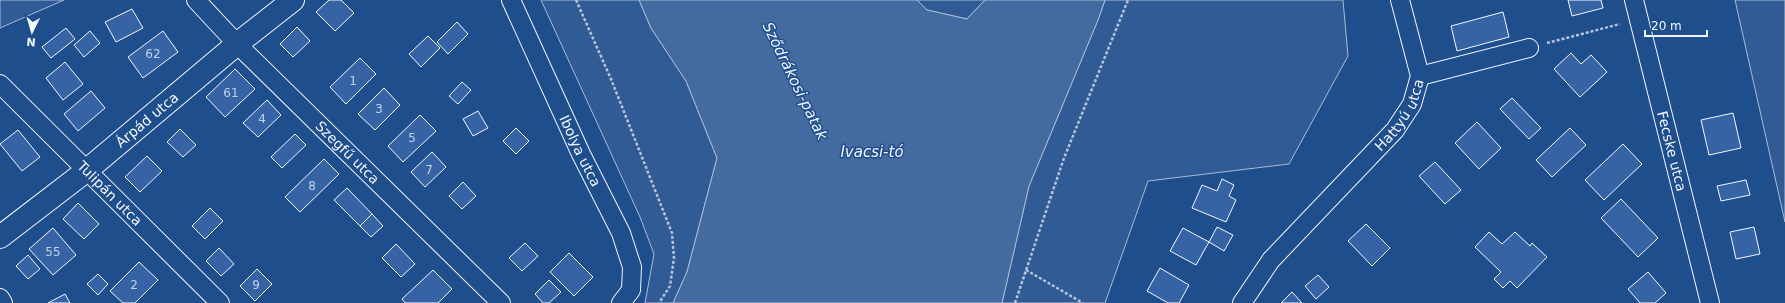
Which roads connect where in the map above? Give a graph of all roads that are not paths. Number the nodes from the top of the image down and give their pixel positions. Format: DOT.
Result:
graph roads {
  1 [pos="196,0"];
  2 [pos="293,0"];
  3 [pos="511,0"];
  4 [pos="1400,0"];
  5 [pos="1634,0"];
  6 [pos="237,44"];
  7 [pos="1529,48"];
  8 [pos="1420,76"];
  9 [pos="0,84"];
  10 [pos="86,171"];
  11 [pos="0,237"];
  12 [pos="0,298"];
  13 [pos="3,303"];
  14 [pos="220,303"];
  15 [pos="501,303"];
  16 [pos="621,303"];
  17 [pos="1242,303"];
  18 [pos="1710,303"];
  1 -- 6 [label="street, Szegfű utca"];
  2 -- 6 [label="street, Árpád utca"];
  3 -- 16 [label="street, Ibolya utca"];
  4 -- 8 [label="street"];
  5 -- 18 [label="street, Fecske utca"];
  6 -- 10 [label="street, Árpád utca"];
  6 -- 15 [label="street, Szegfű utca"];
  7 -- 8 [label="street, Hattyú utca"];
  8 -- 17 [label="street, Hattyú utca"];
  9 -- 10 [label="street, Tulipán utca"];
  10 -- 11 [label="street, Árpád utca"];
  10 -- 14 [label="street, Tulipán utca"];
  12 -- 13 [label="street"];
}
